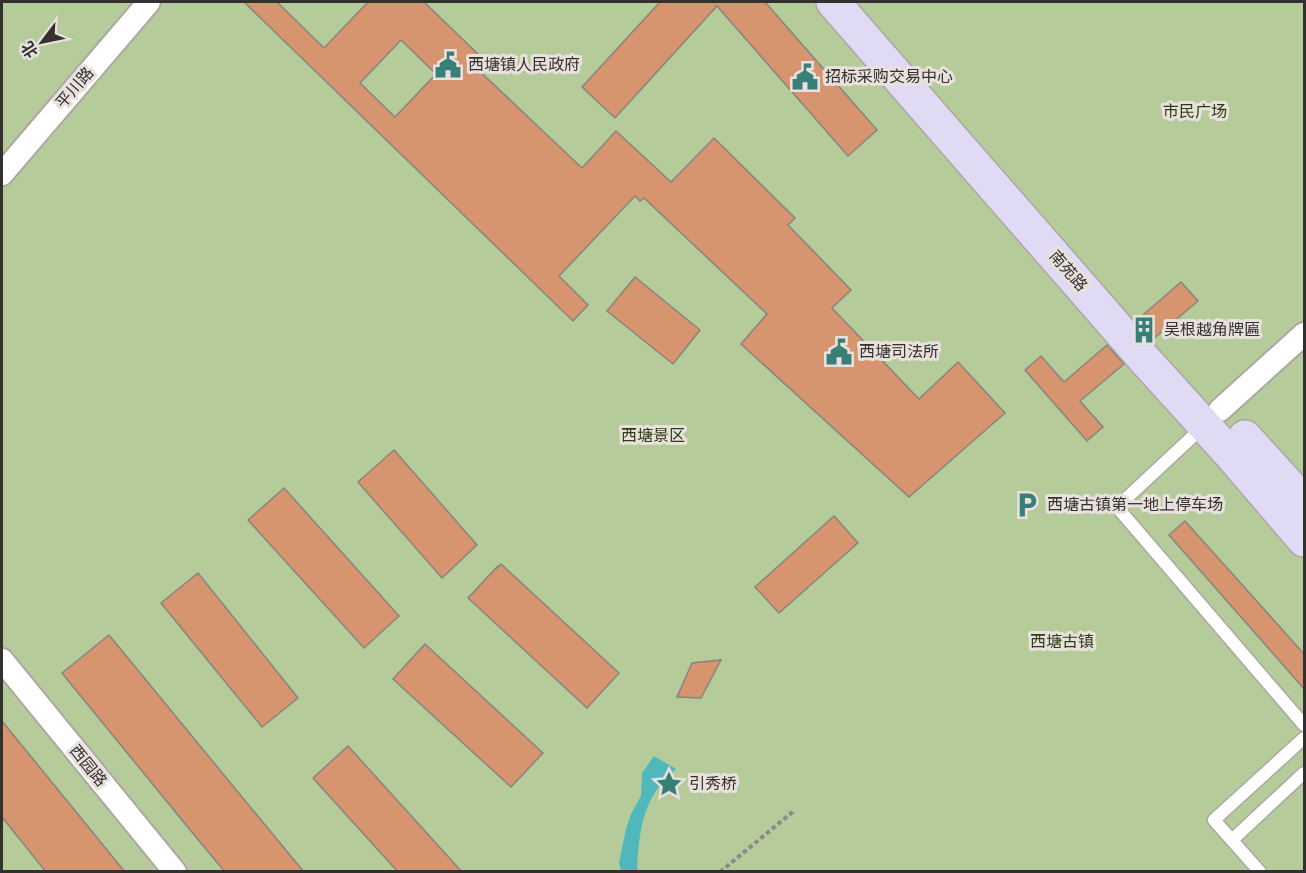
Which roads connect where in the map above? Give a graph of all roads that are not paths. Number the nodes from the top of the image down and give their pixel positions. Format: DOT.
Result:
graph roads {
  1 [pos="149,2"];
  2 [pos="833,2"];
  3 [pos="861,2"];
  4 [pos="2,174"];
  5 [pos="1305,334"];
  6 [pos="1212,418"];
  7 [pos="1305,502"];
  8 [pos="1305,540"];
  9 [pos="2,660"];
  10 [pos="1305,725"];
  11 [pos="1305,738"];
  12 [pos="1305,773"];
  13 [pos="1232,840"];
  14 [pos="175,872"];
  15 [pos="1260,872"];
  1 -- 4 [label="street, 平川路"];
  2 -- 6 [label="main road, 南苑路"];
  3 -- 6 [label="main road, 南苑路"];
  5 -- 6 [label="street"];
  6 -- 7 [label="main road, 南苑路"];
  6 -- 8 [label="main road, 南苑路"];
  6 -- 10 [label="lane"];
  9 -- 14 [label="street, 西园路"];
  11 -- 13 [label="lane"];
  12 -- 13 [label="lane"];
  13 -- 15 [label="lane"];
}
